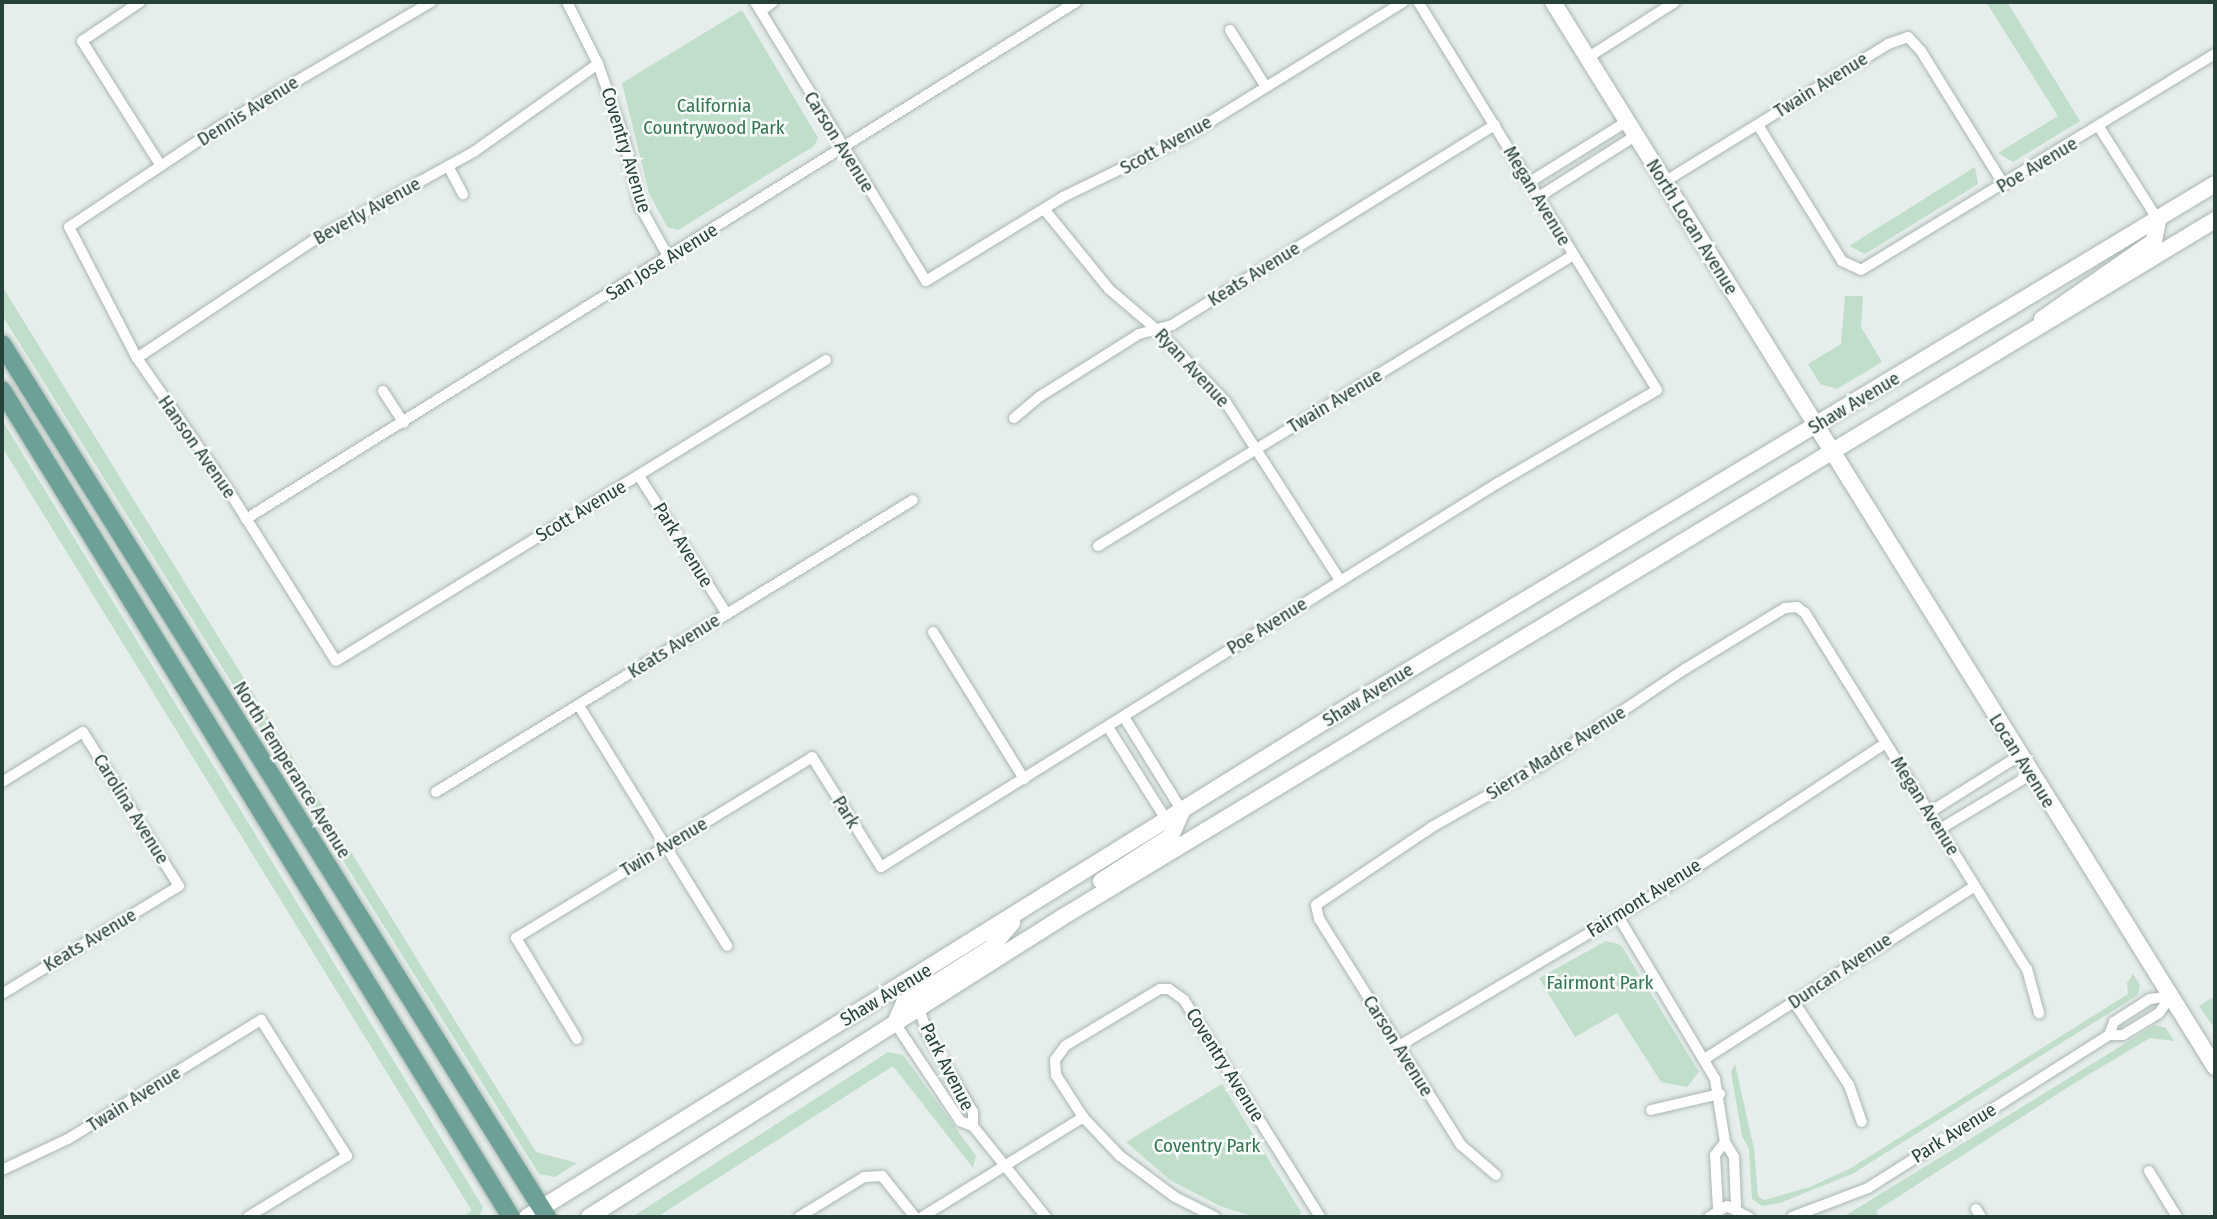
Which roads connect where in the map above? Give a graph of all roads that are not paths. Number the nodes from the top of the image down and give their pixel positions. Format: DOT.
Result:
graph roads {
  1 [pos="141,2"];
  2 [pos="431,2"];
  3 [pos="567,2"];
  4 [pos="773,2"];
  5 [pos="1076,2"];
  6 [pos="1403,2"];
  7 [pos="1418,2"];
  8 [pos="1553,2"];
  9 [pos="1675,2"];
  10 [pos="758,6"];
  11 [pos="1230,30"];
  12 [pos="2215,54"];
  13 [pos="1587,58"];
  14 [pos="598,64"];
  15 [pos="1266,87"];
  16 [pos="1495,125"];
  17 [pos="1758,125"];
  18 [pos="2099,127"];
  19 [pos="1631,129"];
  20 [pos="843,148"];
  21 [pos="161,166"];
  22 [pos="447,166"];
  23 [pos="1664,182"];
  24 [pos="1528,183"];
  25 [pos="2215,184"];
  26 [pos="2004,185"];
  27 [pos="463,194"];
  28 [pos="1537,198"];
  29 [pos="1044,209"];
  30 [pos="2158,220"];
  31 [pos="2215,220"];
  32 [pos="69,227"];
  33 [pos="1572,256"];
  34 [pos="669,258"];
  35 [pos="926,281"];
  36 [pos="1156,329"];
  37 [pos="2024,338"];
  38 [pos="2,344"];
  39 [pos="137,358"];
  40 [pos="826,359"];
  41 [pos="2,390"];
  42 [pos="1657,390"];
  43 [pos="383,391"];
  44 [pos="1014,418"];
  45 [pos="404,423"];
  46 [pos="1816,426"];
  47 [pos="1256,449"];
  48 [pos="1832,452"];
  49 [pos="639,476"];
  50 [pos="913,500"];
  51 [pos="246,519"];
  52 [pos="1098,546"];
  53 [pos="1340,580"];
  54 [pos="1797,607"];
  55 [pos="727,614"];
  56 [pos="933,632"];
  57 [pos="336,661"];
  58 [pos="579,706"];
  59 [pos="1124,717"];
  60 [pos="1108,727"];
  61 [pos="1886,743"];
  62 [pos="2019,756"];
  63 [pos="812,757"];
  64 [pos="2030,775"];
  65 [pos="1024,779"];
  66 [pos="2,782"];
  67 [pos="436,792"];
  68 [pos="1182,811"];
  69 [pos="1930,813"];
  70 [pos="1167,821"];
  71 [pos="1940,829"];
  72 [pos="664,847"];
  73 [pos="881,867"];
  74 [pos="179,886"];
  75 [pos="1975,886"];
  76 [pos="1316,905"];
  77 [pos="1017,915"];
  78 [pos="1618,916"];
  79 [pos="1061,918"];
  80 [pos="727,946"];
  81 [pos="2,994"];
  82 [pos="2171,996"];
  83 [pos="1794,1002"];
  84 [pos="919,1008"];
  85 [pos="2039,1013"];
  86 [pos="895,1023"];
  87 [pos="2109,1035"];
  88 [pos="577,1039"];
  89 [pos="1399,1046"];
  90 [pos="1706,1058"];
  91 [pos="2215,1067"];
  92 [pos="1720,1094"];
  93 [pos="1651,1110"];
  94 [pos="1083,1117"];
  95 [pos="1862,1122"];
  96 [pos="973,1126"];
  97 [pos="1725,1142"];
  98 [pos="1001,1166"];
  99 [pos="2,1170"];
  100 [pos="2149,1171"];
  101 [pos="1496,1175"];
  102 [pos="1736,1208"];
  103 [pos="1718,1209"];
  104 [pos="539,1214"];
  105 [pos="248,1217"];
  106 [pos="512,1217"];
  107 [pos="589,1217"];
  108 [pos="799,1217"];
  109 [pos="915,1217"];
  110 [pos="922,1217"];
  111 [pos="1046,1217"];
  112 [pos="1215,1217"];
  113 [pos="1320,1217"];
  114 [pos="1709,1217"];
  115 [pos="1749,1217"];
  116 [pos="1792,1217"];
  117 [pos="2177,1217"];
  1 -- 21 [label="street"];
  2 -- 21 [label="street, Dennis Avenue"];
  3 -- 14 [label="street, Coventry Avenue"];
  4 -- 10 [label="street"];
  5 -- 20 [label="street, San Jose Avenue"];
  6 -- 15 [label="street, Scott Avenue"];
  7 -- 16 [label="street, Megan Avenue"];
  8 -- 13 [label="main road, North Locan Avenue"];
  9 -- 13 [label="street"];
  10 -- 20 [label="street, Carson Avenue"];
  11 -- 15 [label="street"];
  12 -- 18 [label="street, Poe Avenue"];
  13 -- 19 [label="main road, North Locan Avenue"];
  14 -- 22 [label="street, Beverly Avenue"];
  14 -- 34 [label="street, Coventry Avenue"];
  15 -- 29 [label="street, Scott Avenue"];
  16 -- 24 [label="street, Megan Avenue"];
  16 -- 36 [label="street, Keats Avenue"];
  17 -- 23 [label="street, Twain Avenue"];
  17 -- 26 [label="street, Poe Avenue"];
  17 -- 26 [label="street, Twain Avenue"];
  18 -- 26 [label="street, Poe Avenue"];
  18 -- 30 [label="street"];
  19 -- 23 [label="main road, North Locan Avenue"];
  19 -- 24 [label="street"];
  19 -- 28 [label="street"];
  20 -- 34 [label="street, San Jose Avenue"];
  20 -- 35 [label="street, Carson Avenue"];
  21 -- 32 [label="street, Dennis Avenue"];
  22 -- 27 [label="street"];
  22 -- 39 [label="street, Beverly Avenue"];
  23 -- 46 [label="main road, North Locan Avenue"];
  24 -- 28 [label="street, Megan Avenue"];
  25 -- 30 [label="main road, Shaw Avenue"];
  28 -- 33 [label="street, Megan Avenue"];
  29 -- 35 [label="street, Scott Avenue"];
  29 -- 36 [label="street, Ryan Avenue"];
  30 -- 37 [label="main road"];
  30 -- 46 [label="main road, Shaw Avenue"];
  31 -- 37 [label="main road, Shaw Avenue"];
  32 -- 39 [label="street, Hanson Avenue"];
  33 -- 42 [label="street, Megan Avenue"];
  33 -- 47 [label="street, Twain Avenue"];
  34 -- 45 [label="street, San Jose Avenue"];
  36 -- 44 [label="street, Keats Avenue"];
  36 -- 47 [label="street, Ryan Avenue"];
  37 -- 48 [label="main road, Shaw Avenue"];
  38 -- 104 [label="main road, North Temperance Avenue"];
  39 -- 51 [label="street, Hanson Avenue"];
  40 -- 49 [label="street, Scott Avenue"];
  41 -- 106 [label="main road"];
  42 -- 53 [label="street, Poe Avenue"];
  43 -- 45 [label="street"];
  45 -- 51 [label="street, San Jose Avenue"];
  46 -- 48 [label="main road, North Locan Avenue"];
  46 -- 68 [label="main road, Shaw Avenue"];
  47 -- 52 [label="street, Twain Avenue"];
  47 -- 53 [label="street, Ryan Avenue"];
  48 -- 62 [label="main road, Locan Avenue"];
  48 -- 79 [label="main road, Shaw Avenue"];
  49 -- 55 [label="street, Park Avenue"];
  49 -- 57 [label="street, Scott Avenue"];
  50 -- 55 [label="street, Keats Avenue"];
  51 -- 57 [label="street, Hanson Avenue"];
  53 -- 59 [label="street, Poe Avenue"];
  54 -- 61 [label="street, Megan Avenue"];
  54 -- 76 [label="street, Sierra Madre Avenue"];
  55 -- 58 [label="street, Keats Avenue"];
  56 -- 65 [label="street"];
  58 -- 67 [label="street, Keats Avenue"];
  58 -- 72 [label="street"];
  59 -- 60 [label="street, Poe Avenue"];
  59 -- 68 [label="street"];
  60 -- 65 [label="street, Poe Avenue"];
  60 -- 70 [label="street"];
  61 -- 69 [label="street, Megan Avenue"];
  61 -- 78 [label="street, Fairmont Avenue"];
  62 -- 64 [label="main road, Locan Avenue"];
  62 -- 69 [label="street"];
  63 -- 72 [label="street, Twin Avenue"];
  63 -- 73 [label="street, Park"];
  64 -- 71 [label="street"];
  64 -- 82 [label="main road, Locan Avenue"];
  65 -- 73 [label="street, Poe Avenue"];
  66 -- 74 [label="street, Carolina Avenue"];
  68 -- 70 [label="main road, Shaw Avenue"];
  68 -- 79 [label="main road"];
  69 -- 71 [label="street, Megan Avenue"];
  70 -- 77 [label="main road, Shaw Avenue"];
  71 -- 75 [label="street, Megan Avenue"];
  72 -- 80 [label="street"];
  72 -- 88 [label="street, Twin Avenue"];
  74 -- 81 [label="street, Keats Avenue"];
  75 -- 83 [label="street, Duncan Avenue"];
  75 -- 85 [label="street, Megan Avenue"];
  76 -- 89 [label="street, Carson Avenue"];
  77 -- 86 [label="main road"];
  77 -- 104 [label="main road, Shaw Avenue"];
  78 -- 89 [label="street, Fairmont Avenue"];
  78 -- 90 [label="street"];
  79 -- 84 [label="main road, Shaw Avenue"];
  82 -- 87 [label="street, Park Avenue"];
  82 -- 87 [label="street, Park Avenue"];
  82 -- 91 [label="main road, Locan Avenue"];
  83 -- 90 [label="street, Duncan Avenue"];
  83 -- 95 [label="street"];
  84 -- 86 [label="main road, Shaw Avenue"];
  84 -- 96 [label="street, Park Avenue"];
  86 -- 96 [label="street, Park Avenue"];
  86 -- 107 [label="main road, Shaw Avenue"];
  87 -- 116 [label="street, Park Avenue"];
  89 -- 101 [label="street, Carson Avenue"];
  90 -- 92 [label="street"];
  92 -- 93 [label="street"];
  92 -- 97 [label="street"];
  94 -- 98 [label="street"];
  94 -- 112 [label="street"];
  94 -- 113 [label="street, Coventry Avenue"];
  96 -- 98 [label="street, Park Avenue"];
  97 -- 102 [label="street"];
  97 -- 103 [label="street"];
  98 -- 110 [label="street"];
  98 -- 111 [label="street, Park Avenue"];
  99 -- 105 [label="street, Twain Avenue"];
  100 -- 117 [label="street"];
  102 -- 103 [label="street"];
  102 -- 115 [label="street"];
  103 -- 114 [label="street"];
  108 -- 109 [label="street"];
}
